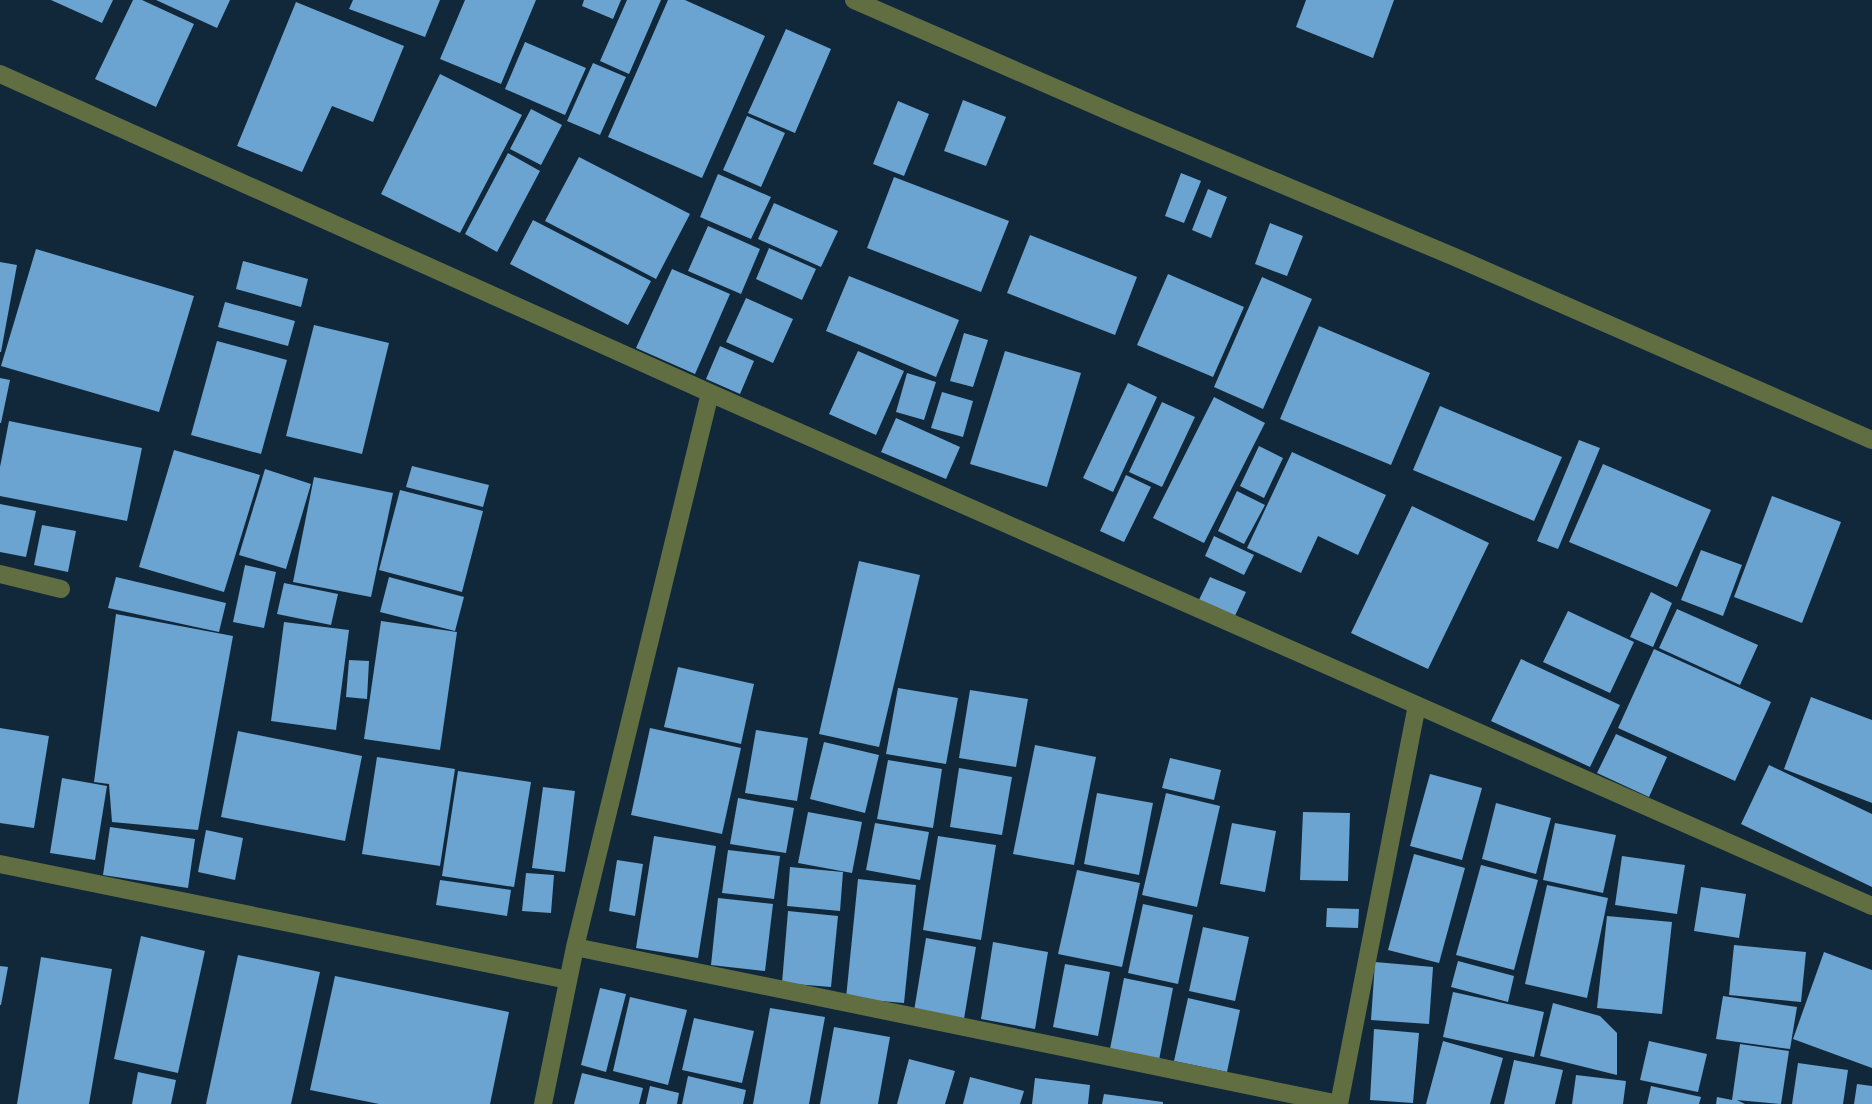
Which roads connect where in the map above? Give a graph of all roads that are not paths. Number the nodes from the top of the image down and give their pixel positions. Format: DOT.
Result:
graph roads {
  1 [pos="854,0"];
  2 [pos="0,74"];
  3 [pos="710,393"];
  4 [pos="1872,440"];
  5 [pos="0,574"];
  6 [pos="61,589"];
  7 [pos="1417,705"];
  8 [pos="0,864"];
  9 [pos="1872,906"];
  10 [pos="575,947"];
  11 [pos="568,980"];
  12 [pos="543,1104"];
  13 [pos="1339,1104"];
  1 -- 4 [label="street"];
  2 -- 3 [label="street"];
  3 -- 7 [label="street"];
  3 -- 10 [label="street"];
  5 -- 6 [label="street"];
  7 -- 9 [label="street"];
  7 -- 13 [label="street"];
  8 -- 11 [label="street"];
  10 -- 11 [label="street"];
  10 -- 13 [label="street"];
  11 -- 12 [label="street"];
}
